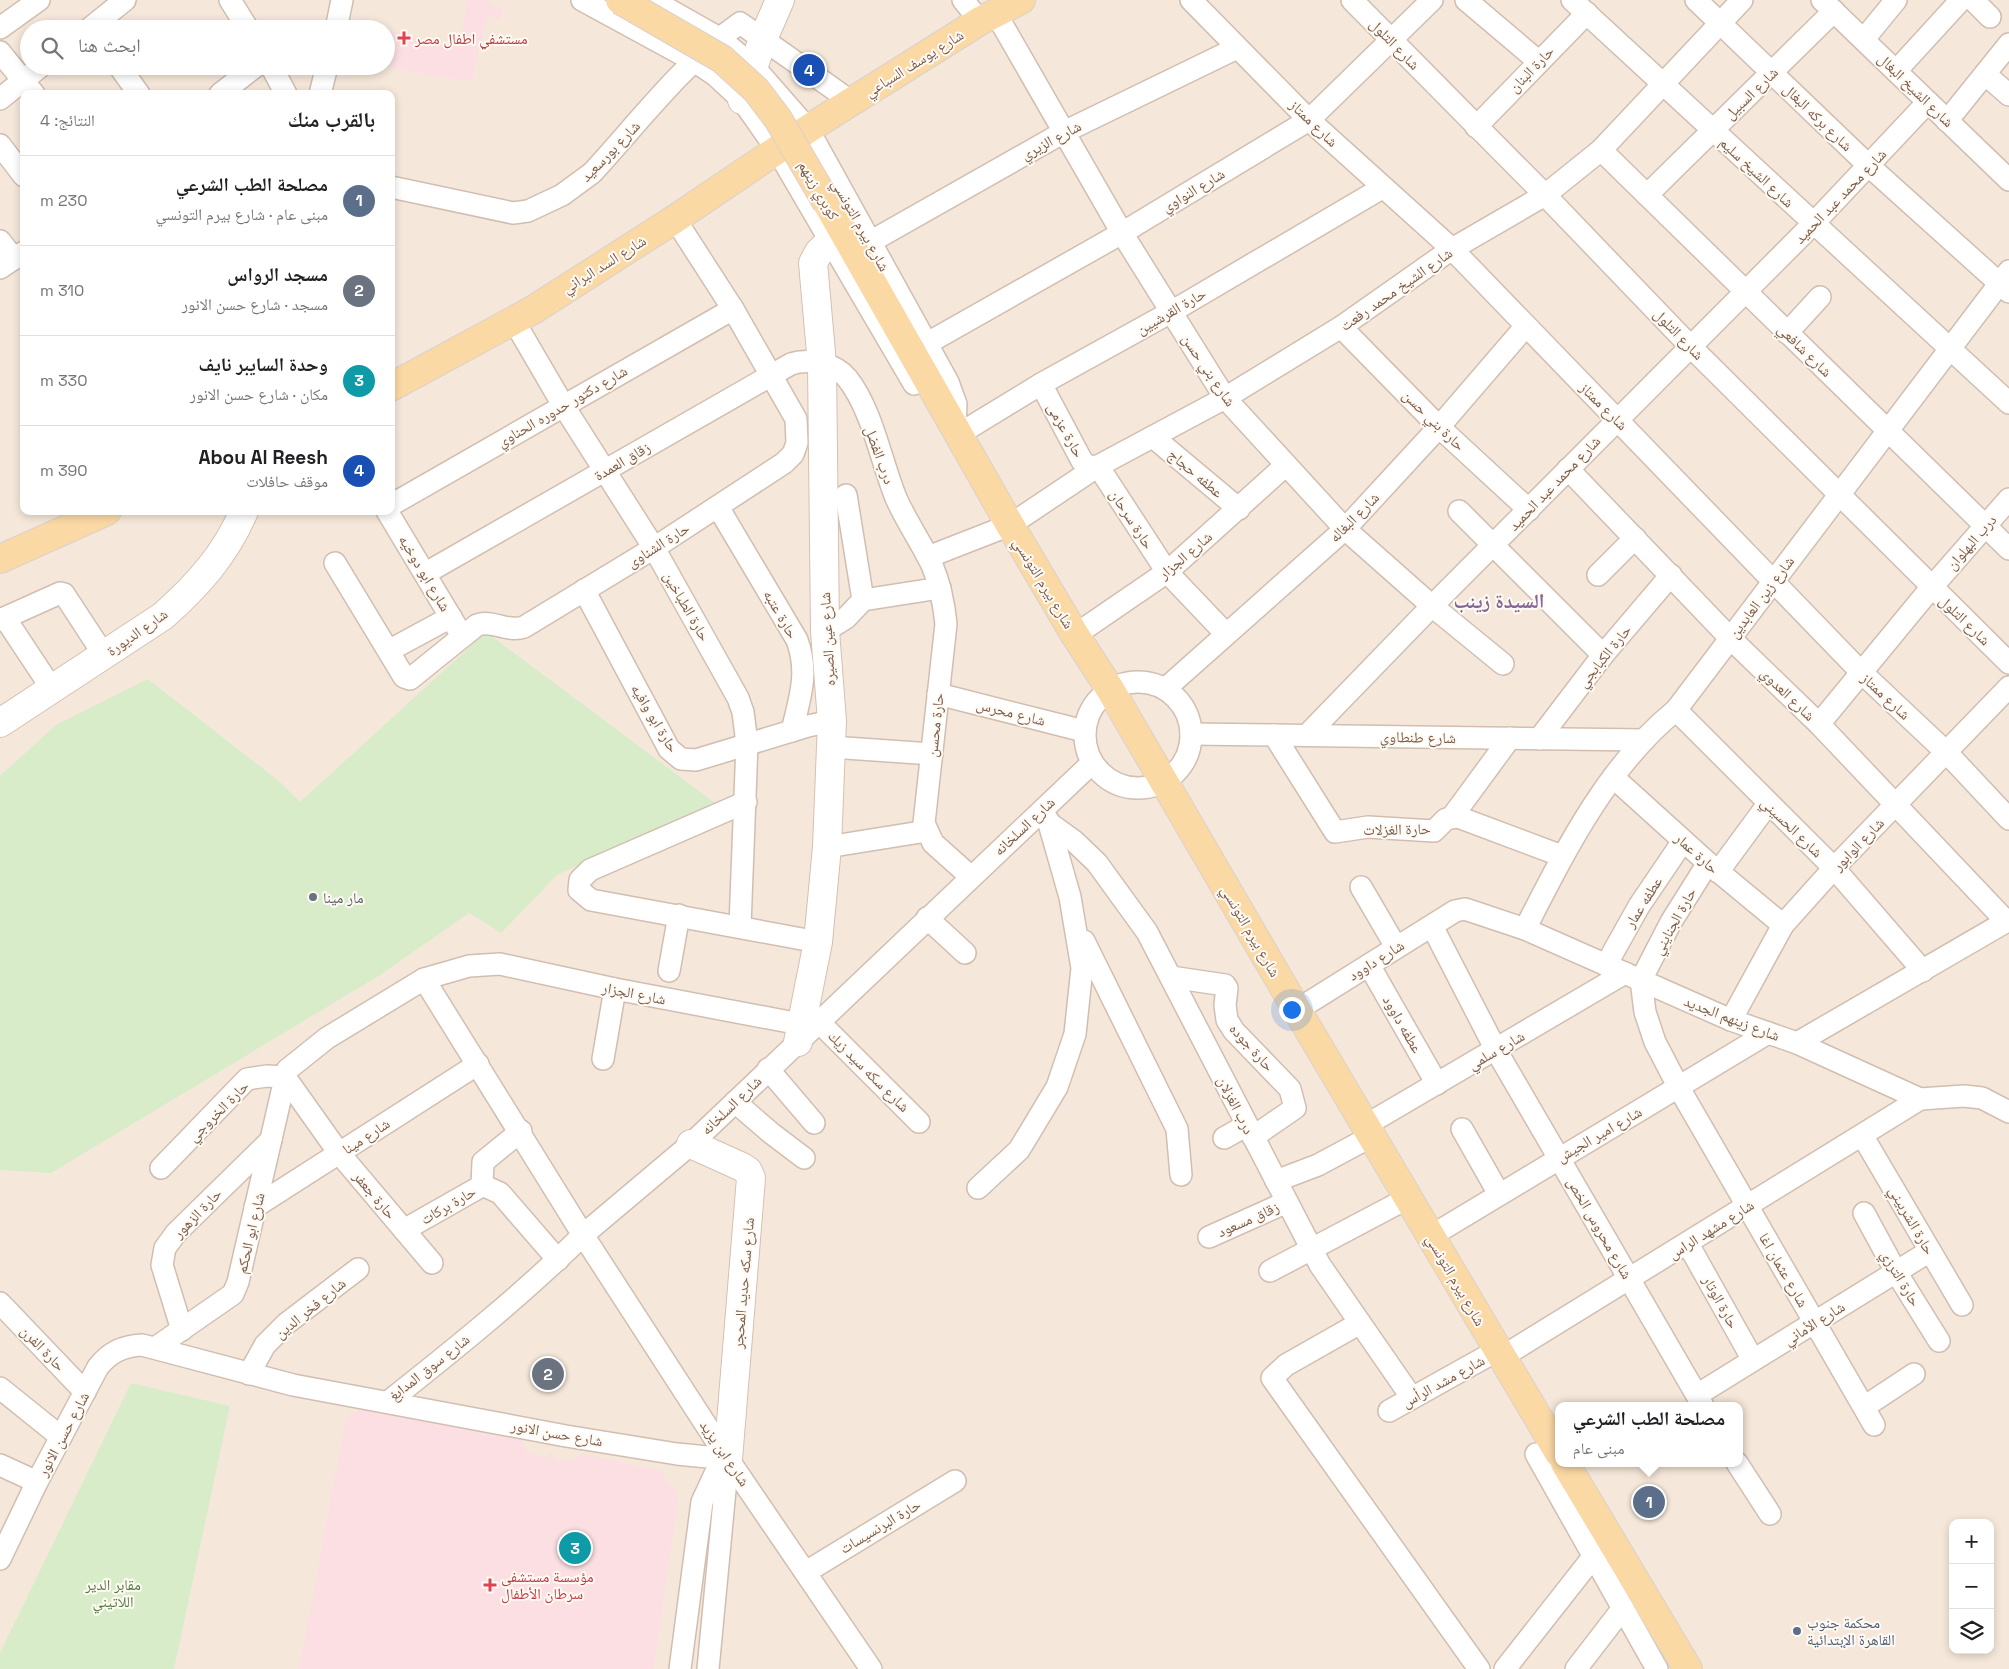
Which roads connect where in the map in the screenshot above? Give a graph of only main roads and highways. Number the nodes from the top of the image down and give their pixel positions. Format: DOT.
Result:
graph roads {
  1 [pos="620,0"];
  2 [pos="1021,0"];
  3 [pos="808,129"];
  4 [pos="395,386"];
  5 [pos="957,431"];
  6 [pos="99,515"];
  7 [pos="0,559"];
  8 [pos="1547,1454"];
  9 [pos="1567,1467"];
  10 [pos="1688,1669"];
  1 -- 5 [label="main road, كوبري زينهم, bridge"];
  2 -- 3 [label="main road, شارع يوسف السباعي"];
  3 -- 4 [label="main road, شارع السد البراني"];
  5 -- 8 [label="main road, شارع بيرم التونسي"];
  6 -- 7 [label="main road"];
  9 -- 10 [label="main road"];
}
